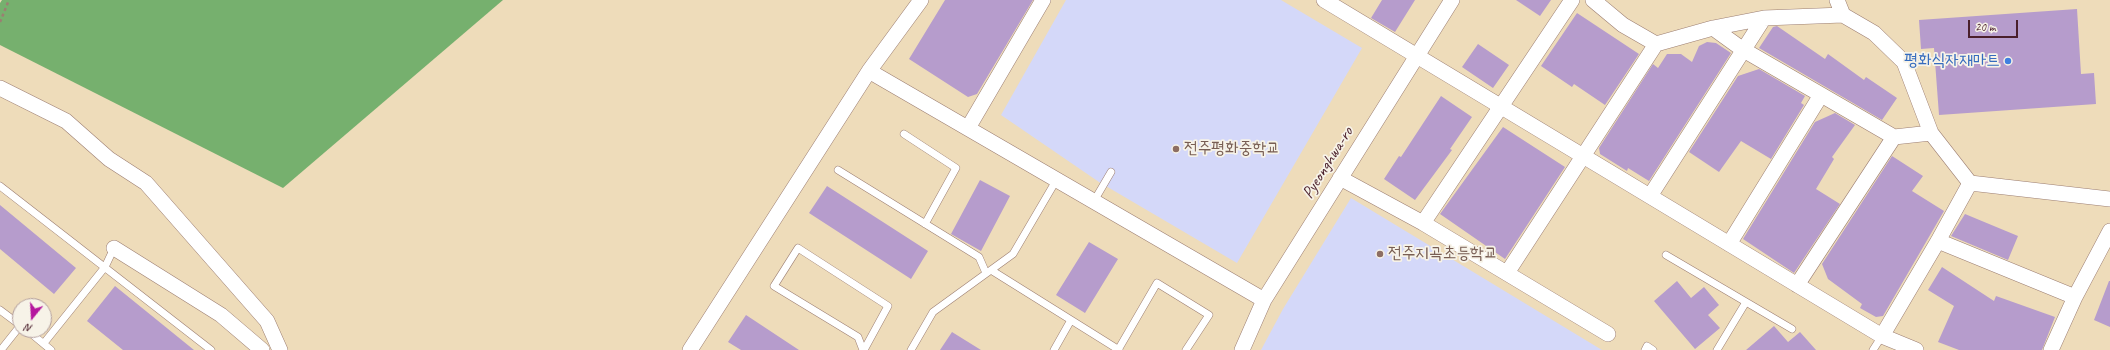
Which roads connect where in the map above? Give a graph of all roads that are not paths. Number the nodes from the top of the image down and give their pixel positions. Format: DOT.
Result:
graph roads {
  1 [pos="921,0"];
  2 [pos="1043,0"];
  3 [pos="1324,0"];
  4 [pos="1452,0"];
  5 [pos="1572,0"];
  6 [pos="1593,0"];
  7 [pos="1837,0"];
  8 [pos="1346,6"];
  9 [pos="1843,15"];
  10 [pos="1764,18"];
  11 [pos="1713,28"];
  12 [pos="1656,44"];
  13 [pos="1742,49"];
  14 [pos="1418,56"];
  15 [pos="869,71"];
  16 [pos="0,88"];
  17 [pos="1821,95"];
  18 [pos="1500,106"];
  19 [pos="968,128"];
  20 [pos="1931,133"];
  21 [pos="904,134"];
  22 [pos="1894,137"];
  23 [pos="1584,156"];
  24 [pos="838,170"];
  25 [pos="1111,172"];
  26 [pos="1340,178"];
  27 [pos="1057,179"];
  28 [pos="1970,183"];
  29 [pos="0,186"];
  30 [pos="1650,196"];
  31 [pos="2110,199"];
  32 [pos="1094,201"];
  33 [pos="1423,223"];
  34 [pos="925,224"];
  35 [pos="2110,231"];
  36 [pos="1938,241"];
  37 [pos="1729,244"];
  38 [pos="114,248"];
  39 [pos="1666,255"];
  40 [pos="105,267"];
  41 [pos="989,272"];
  42 [pos="1507,273"];
  43 [pos="1797,285"];
  44 [pos="2075,297"];
  45 [pos="1264,300"];
  46 [pos="1746,302"];
  47 [pos="0,310"];
  48 [pos="12,320"];
  49 [pos="1071,320"];
  50 [pos="1792,328"];
  51 [pos="1608,334"];
  52 [pos="1882,336"];
  53 [pos="12,337"];
  54 [pos="37,338"];
  55 [pos="44,343"];
  56 [pos="2,350"];
  57 [pos="51,350"];
  58 [pos="211,350"];
  59 [pos="262,350"];
  60 [pos="280,350"];
  61 [pos="690,350"];
  62 [pos="863,350"];
  63 [pos="911,350"];
  64 [pos="1054,350"];
  65 [pos="1118,350"];
  66 [pos="1186,350"];
  67 [pos="1242,350"];
  68 [pos="1645,350"];
  69 [pos="1653,350"];
  70 [pos="1717,350"];
  71 [pos="1873,350"];
  72 [pos="1916,350"];
  73 [pos="2051,350"];
  1 -- 15 [label="street"];
  2 -- 19 [label="street"];
  3 -- 8 [label="street"];
  4 -- 14 [label="street, Pyeonghwa-ro"];
  5 -- 18 [label="street"];
  6 -- 12 [label="street"];
  7 -- 9 [label="street"];
  8 -- 14 [label="street"];
  9 -- 10 [label="street"];
  9 -- 20 [label="street"];
  10 -- 11 [label="street"];
  10 -- 13 [label="street"];
  11 -- 12 [label="street"];
  11 -- 13 [label="street"];
  12 -- 23 [label="street"];
  13 -- 17 [label="street"];
  13 -- 30 [label="street"];
  14 -- 18 [label="street"];
  14 -- 26 [label="street, Pyeonghwa-ro"];
  15 -- 19 [label="street"];
  15 -- 61 [label="street"];
  16 -- 60 [label="street"];
  17 -- 22 [label="street"];
  17 -- 37 [label="street"];
  18 -- 23 [label="street"];
  18 -- 33 [label="street"];
  19 -- 27 [label="street"];
  20 -- 22 [label="street"];
  20 -- 28 [label="street"];
  21 -- 34 [label="lane"];
  22 -- 43 [label="street"];
  23 -- 30 [label="street"];
  23 -- 42 [label="street"];
  24 -- 34 [label="lane"];
  25 -- 32 [label="lane"];
  26 -- 33 [label="street"];
  26 -- 45 [label="street, Pyeonghwa-ro"];
  27 -- 32 [label="street"];
  27 -- 41 [label="lane"];
  28 -- 31 [label="street"];
  28 -- 36 [label="street"];
  29 -- 40 [label="lane"];
  30 -- 37 [label="street"];
  32 -- 45 [label="street"];
  33 -- 42 [label="street"];
  34 -- 41 [label="lane"];
  35 -- 44 [label="street"];
  36 -- 44 [label="street"];
  36 -- 52 [label="street"];
  37 -- 43 [label="street"];
  38 -- 40 [label="lane"];
  38 -- 59 [label="street"];
  39 -- 46 [label="lane"];
  40 -- 55 [label="lane"];
  40 -- 58 [label="lane"];
  41 -- 49 [label="lane"];
  41 -- 63 [label="lane"];
  42 -- 51 [label="street"];
  43 -- 52 [label="street"];
  44 -- 73 [label="street"];
  45 -- 67 [label="street, Pyeonghwa-ro"];
  46 -- 50 [label="lane"];
  46 -- 70 [label="lane"];
  47 -- 48 [label="lane"];
  49 -- 64 [label="lane"];
  49 -- 65 [label="lane"];
  52 -- 71 [label="lane"];
  52 -- 72 [label="street"];
  53 -- 56 [label="lane"];
  54 -- 55 [label="lane"];
  55 -- 57 [label="lane"];
  62 -- 62 [label="lane"];
  65 -- 66 [label="lane"];
  68 -- 69 [label="lane"];
}
